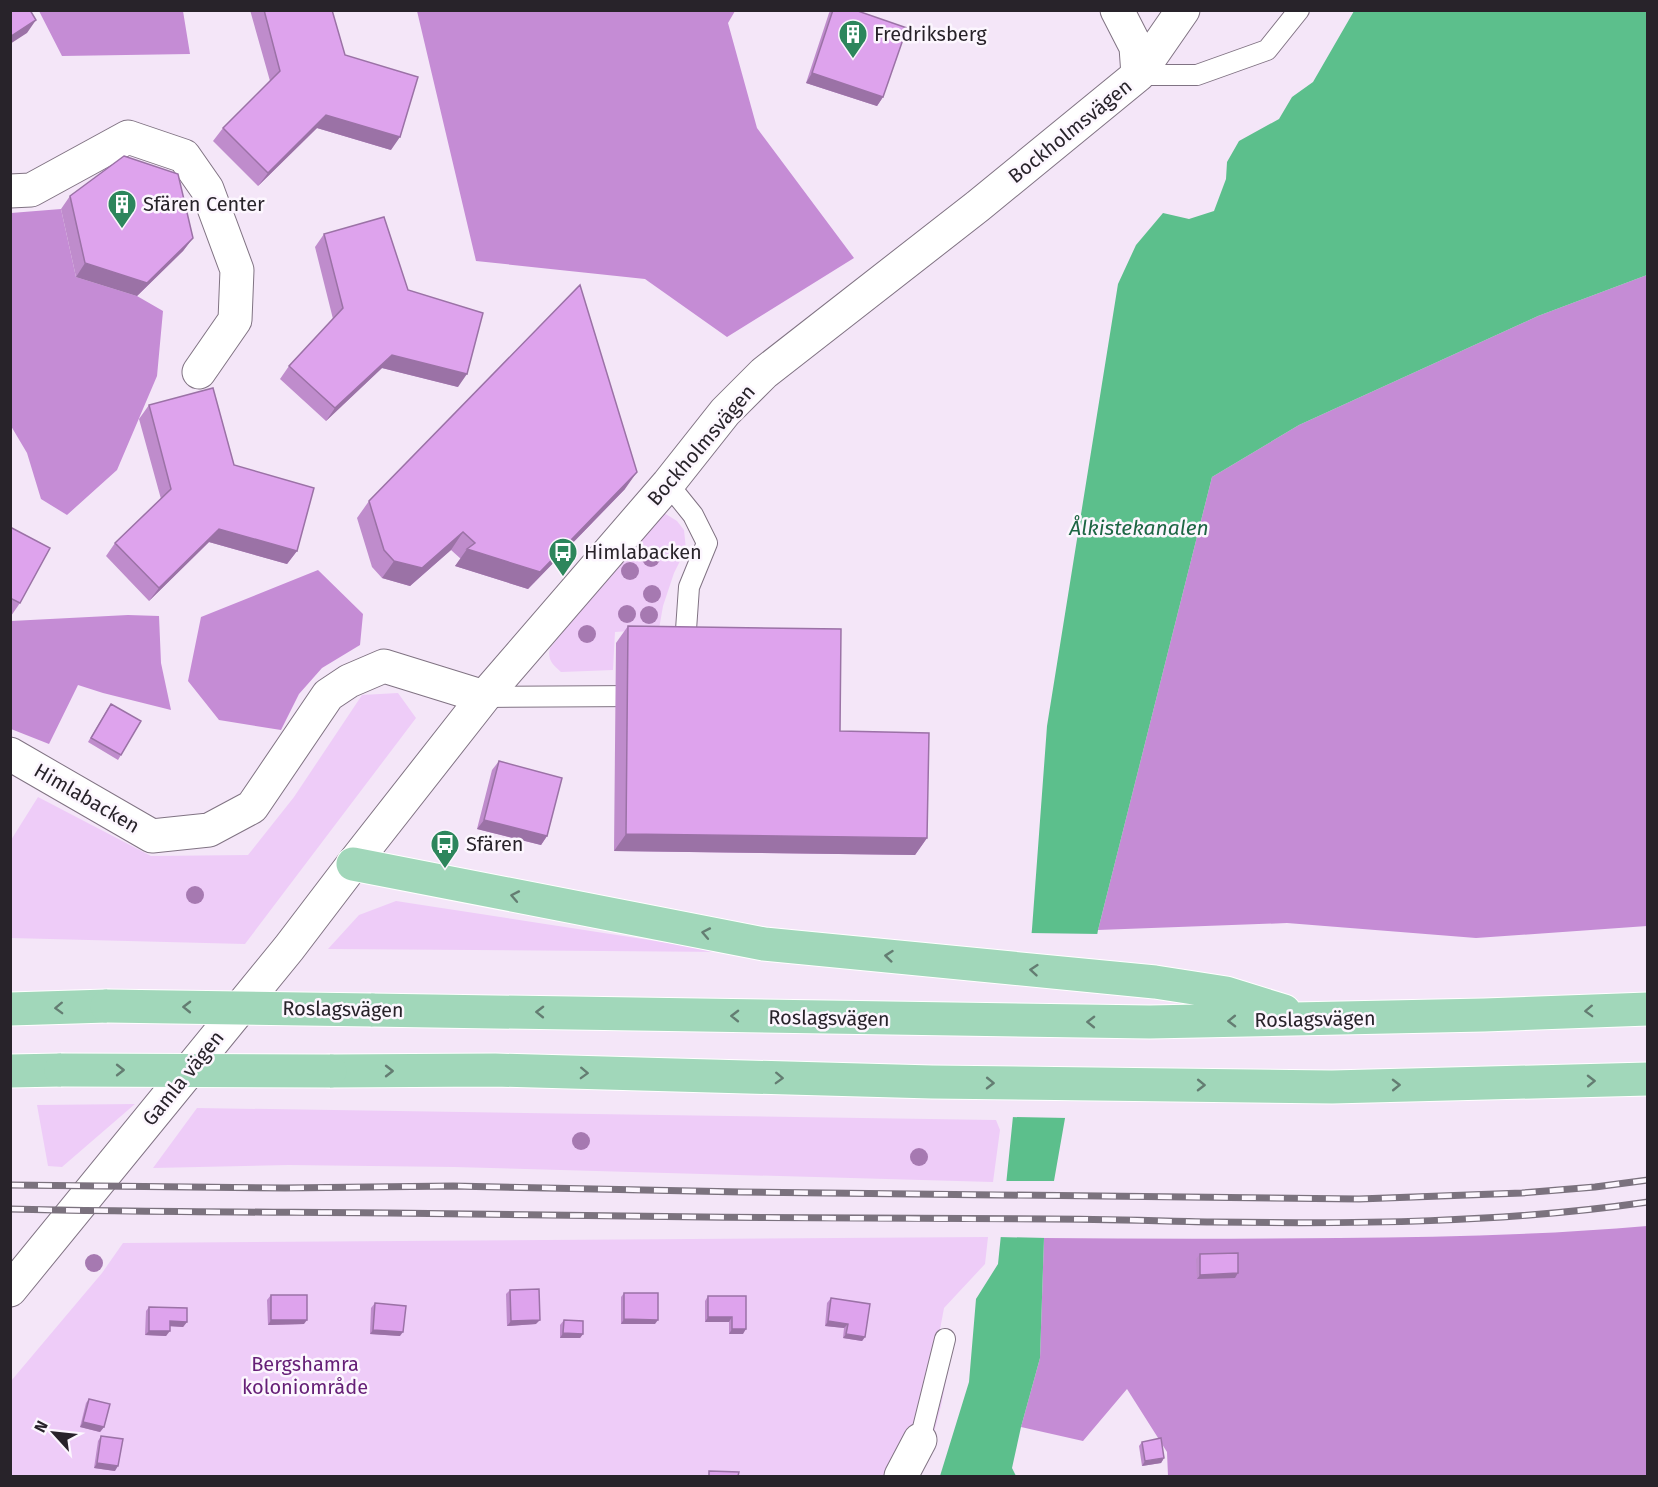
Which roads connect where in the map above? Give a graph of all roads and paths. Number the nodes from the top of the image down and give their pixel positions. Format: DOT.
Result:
graph roads {
  1 [pos="1117,10"];
  2 [pos="1184,10"];
  3 [pos="1299,10"];
  4 [pos="1138,75"];
  5 [pos="10,191"];
  6 [pos="200,372"];
  7 [pos="668,484"];
  8 [pos="685,644"];
  9 [pos="660,696"];
  10 [pos="484,697"];
  11 [pos="10,754"];
  12 [pos="353,864"];
  13 [pos="10,1009"];
  14 [pos="1647,1009"];
  15 [pos="1311,1019"];
  16 [pos="10,1071"];
  17 [pos="1647,1079"];
  18 [pos="10,1290"];
  19 [pos="945,1339"];
  20 [pos="920,1440"];
  21 [pos="901,1476"];
  1 -- 4 [label="street"];
  2 -- 4 [label="street, Bockholmsvägen"];
  3 -- 4 [label="lane"];
  4 -- 7 [label="street, Bockholmsvägen"];
  5 -- 6 [label="street"];
  7 -- 8 [label="lane"];
  7 -- 10 [label="street, Bockholmsvägen"];
  9 -- 10 [label="lane"];
  10 -- 11 [label="street, Himlabacken"];
  10 -- 12 [label="street, Bockholmsvägen"];
  15 -- 12 [label="main road, one-way"];
  12 -- 18 [label="street, Gamla vägen"];
  15 -- 13 [label="main road, Roslagsvägen, one-way, bridge"];
  14 -- 15 [label="main road, Roslagsvägen, one-way"];
  16 -- 17 [label="main road, one-way, bridge"];
  19 -- 20 [label="lane"];
  20 -- 21 [label="street"];
}
